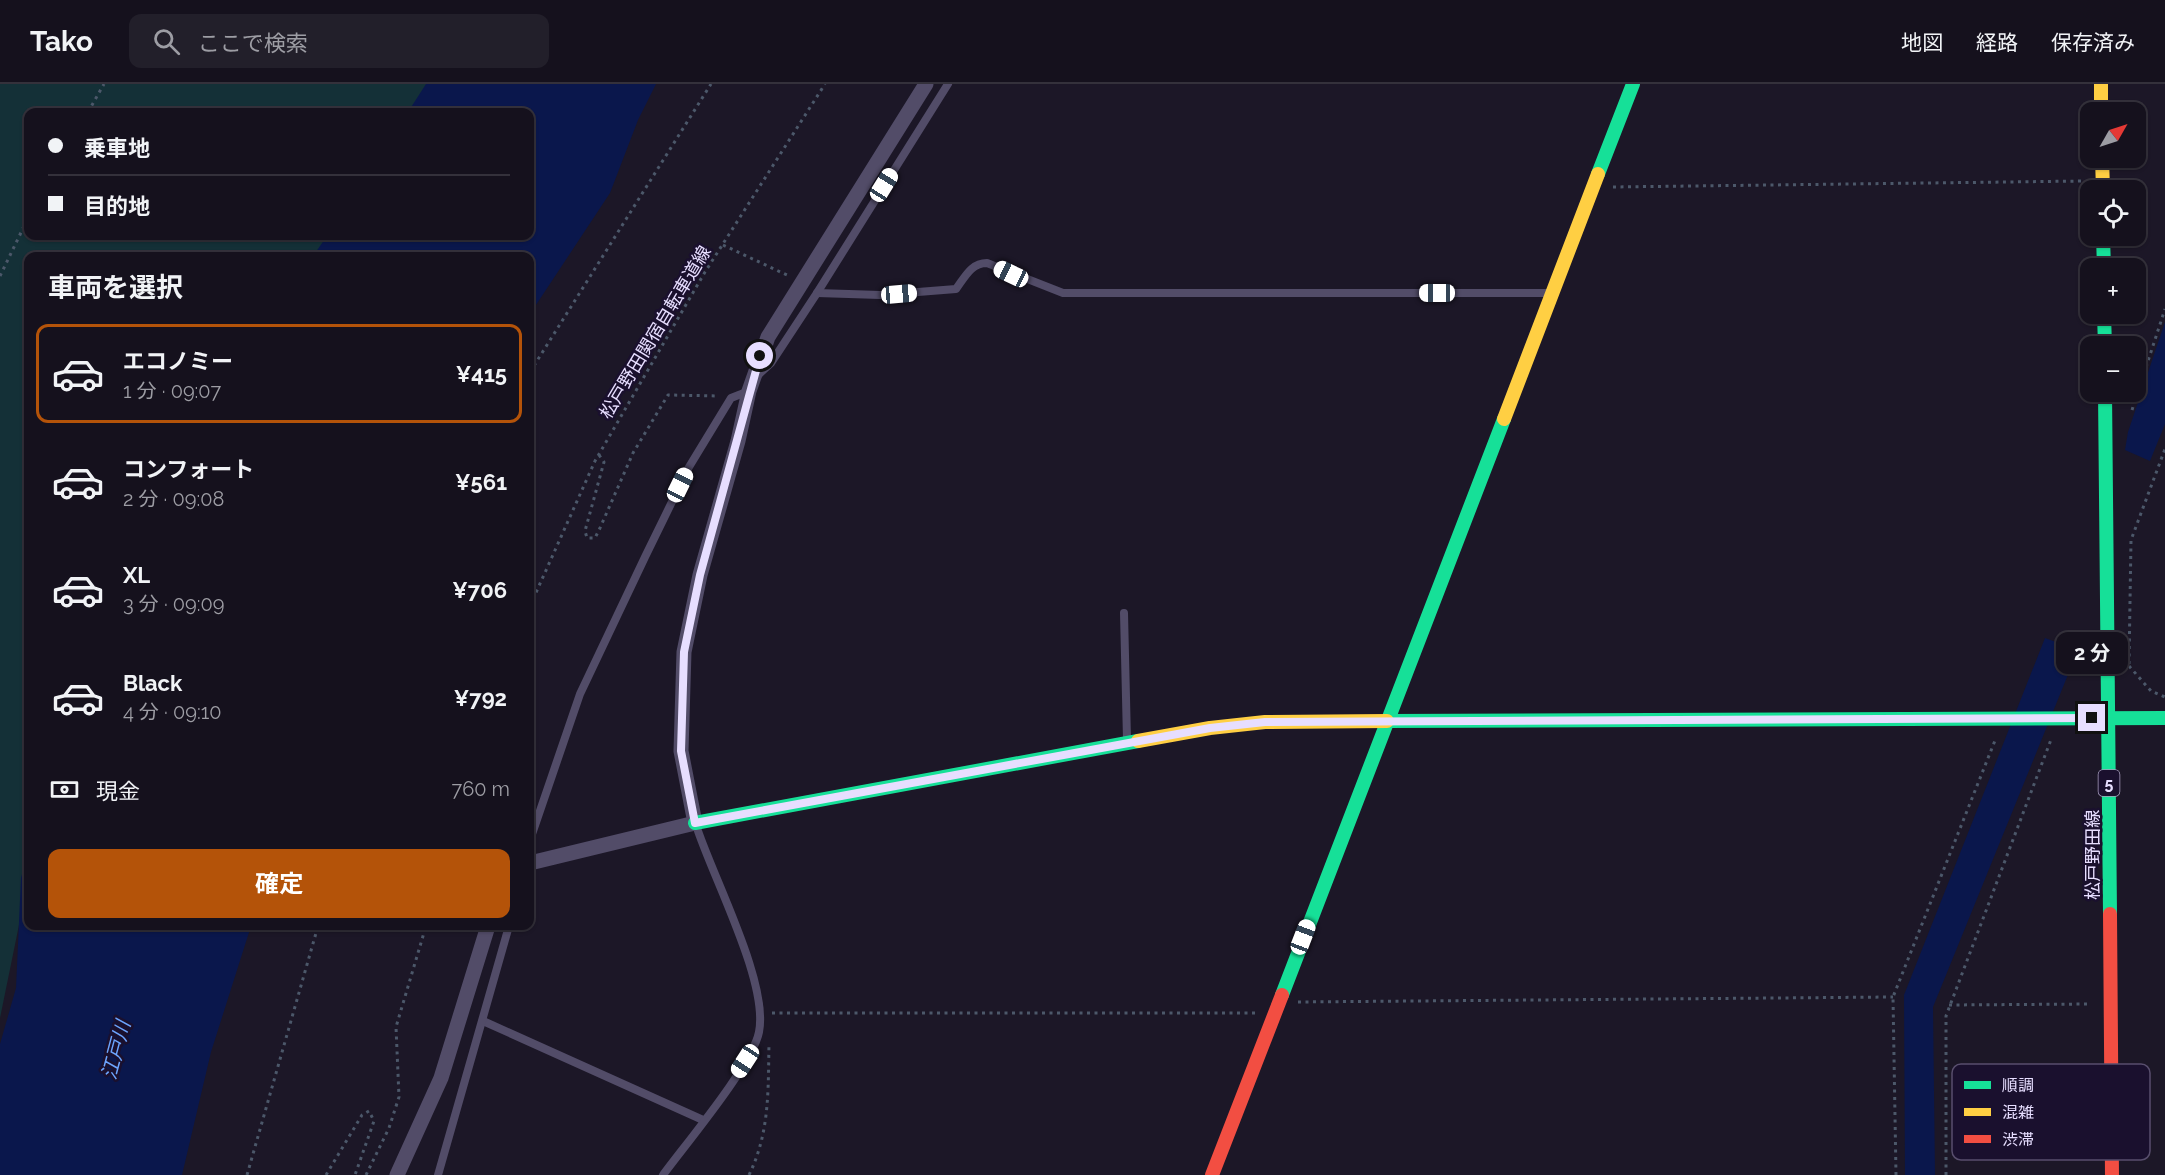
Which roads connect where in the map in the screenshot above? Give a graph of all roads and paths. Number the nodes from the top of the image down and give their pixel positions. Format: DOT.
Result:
graph roads {
  1 [pos="105,84"];
  2 [pos="711,84"];
  3 [pos="825,84"];
  4 [pos="926,84"];
  5 [pos="948,84"];
  6 [pos="1632,84"];
  7 [pos="2101,84"];
  8 [pos="2102,102"];
  9 [pos="90,108"];
  10 [pos="2080,181"];
  11 [pos="1592,188"];
  12 [pos="24,226"];
  13 [pos="723,244"];
  14 [pos="0,276"];
  15 [pos="801,280"];
  16 [pos="817,293"];
  17 [pos="1551,293"];
  18 [pos="2165,309"];
  19 [pos="534,366"];
  20 [pos="751,385"];
  21 [pos="728,401"];
  22 [pos="2105,402"];
  23 [pos="2132,410"];
  24 [pos="2165,449"];
  25 [pos="599,455"];
  26 [pos="534,597"];
  27 [pos="1124,613"];
  28 [pos="2129,666"];
  29 [pos="2128,675"];
  30 [pos="2165,697"];
  31 [pos="2004,718"];
  32 [pos="2059,718"];
  33 [pos="2109,718"];
  34 [pos="2165,718"];
  35 [pos="1386,720"];
  36 [pos="1127,744"];
  37 [pos="695,823"];
  38 [pos="534,828"];
  39 [pos="534,862"];
  40 [pos="317,930"];
  41 [pos="425,930"];
  42 [pos="487,930"];
  43 [pos="508,930"];
  44 [pos="1893,997"];
  45 [pos="2090,1004"];
  46 [pos="1949,1005"];
  47 [pos="1276,1007"];
  48 [pos="759,1012"];
  49 [pos="483,1021"];
  50 [pos="2111,1064"];
  51 [pos="703,1120"];
  52 [pos="2112,1160"];
  53 [pos="247,1175"];
  54 [pos="326,1175"];
  55 [pos="356,1175"];
  56 [pos="366,1175"];
  57 [pos="397,1175"];
  58 [pos="438,1175"];
  59 [pos="663,1175"];
  60 [pos="1212,1175"];
  61 [pos="1896,1175"];
  62 [pos="1946,1175"];
  63 [pos="2112,1175"];
  1 -- 9 [label="path"];
  2 -- 19 [label="path"];
  3 -- 13 [label="path, 松戸野田関宿自転車道線"];
  4 -- 15 [label="street"];
  5 -- 16 [label="lane"];
  6 -- 11 [label="street"];
  7 -- 8 [label="street"];
  10 -- 11 [label="path"];
  11 -- 17 [label="street"];
  12 -- 14 [label="path"];
  13 -- 15 [label="path"];
  13 -- 25 [label="path, 松戸野田関宿自転車道線"];
  15 -- 20 [label="street"];
  16 -- 17 [label="lane"];
  16 -- 20 [label="lane"];
  17 -- 35 [label="street"];
  18 -- 23 [label="path"];
  20 -- 21 [label="lane"];
  20 -- 37 [label="street"];
  21 -- 25 [label="path"];
  21 -- 38 [label="lane"];
  22 -- 33 [label="street, 松戸野田線 / 5"];
  24 -- 28 [label="path"];
  25 -- 26 [label="path, 松戸野田関宿自転車道線"];
  27 -- 36 [label="lane"];
  28 -- 29 [label="path"];
  28 -- 30 [label="path"];
  31 -- 32 [label="street"];
  31 -- 35 [label="street"];
  31 -- 44 [label="path"];
  32 -- 33 [label="street"];
  32 -- 46 [label="path"];
  33 -- 34 [label="street"];
  33 -- 50 [label="street, 松戸野田線 / 5"];
  35 -- 36 [label="street"];
  35 -- 47 [label="street"];
  36 -- 37 [label="street"];
  37 -- 39 [label="street"];
  37 -- 48 [label="lane"];
  40 -- 53 [label="path"];
  41 -- 56 [label="path"];
  42 -- 57 [label="street"];
  43 -- 49 [label="lane"];
  44 -- 47 [label="path"];
  44 -- 61 [label="path"];
  45 -- 46 [label="path"];
  46 -- 62 [label="path"];
  47 -- 48 [label="path"];
  47 -- 60 [label="street"];
  48 -- 51 [label="lane"];
  49 -- 51 [label="lane"];
  49 -- 58 [label="lane"];
  51 -- 59 [label="lane"];
  52 -- 63 [label="street, 松戸野田線 / 5"];
  54 -- 55 [label="path"];
}
